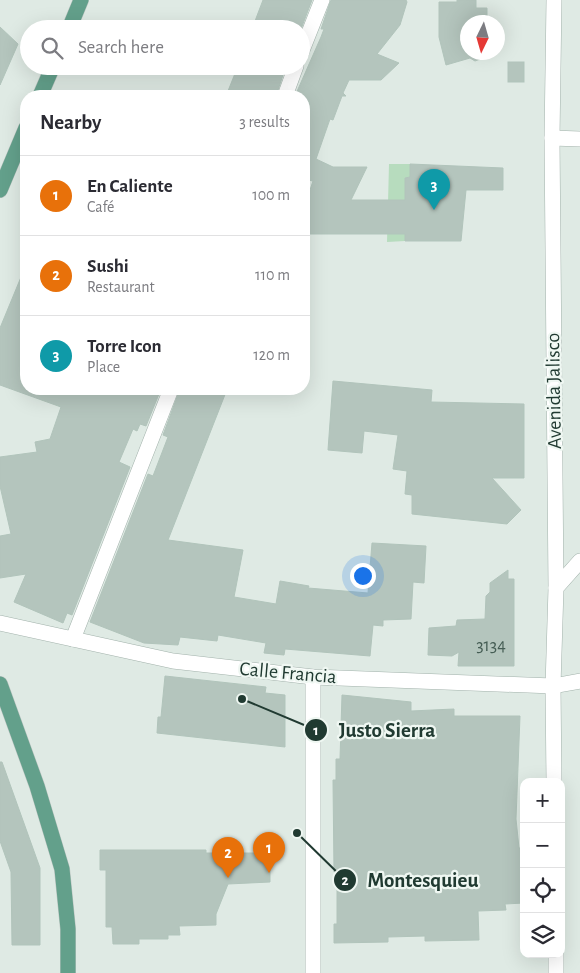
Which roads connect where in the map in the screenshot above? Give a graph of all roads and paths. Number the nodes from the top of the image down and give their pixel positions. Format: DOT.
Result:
graph roads {
  1 [pos="81,0"];
  2 [pos="322,0"];
  3 [pos="554,0"];
  4 [pos="73,20"];
  5 [pos="310,30"];
  6 [pos="49,75"];
  7 [pos="293,75"];
  8 [pos="43,90"];
  9 [pos="287,90"];
  10 [pos="552,138"];
  11 [pos="580,138"];
  12 [pos="20,142"];
  13 [pos="0,189"];
  14 [pos="169,395"];
  15 [pos="580,561"];
  16 [pos="556,588"];
  17 [pos="0,623"];
  18 [pos="73,639"];
  19 [pos="313,677"];
  20 [pos="580,681"];
  21 [pos="0,684"];
  22 [pos="553,686"];
  23 [pos="554,778"];
  24 [pos="556,958"];
  25 [pos="68,973"];
  26 [pos="313,973"];
  27 [pos="556,973"];
  1 -- 4 [label="main road"];
  2 -- 5 [label="street"];
  3 -- 10 [label="street, Avenida Jalisco"];
  6 -- 8 [label="main road"];
  7 -- 9 [label="street"];
  10 -- 11 [label="street"];
  10 -- 16 [label="street, Avenida Jalisco"];
  12 -- 13 [label="main road"];
  14 -- 18 [label="street"];
  15 -- 16 [label="street"];
  16 -- 22 [label="street, Avenida Jalisco"];
  17 -- 18 [label="street, Calle Francia"];
  18 -- 19 [label="street, Calle Francia"];
  19 -- 22 [label="street, Calle Francia"];
  19 -- 26 [label="street"];
  20 -- 22 [label="street, Calle Francia"];
  21 -- 25 [label="main road"];
  22 -- 23 [label="street, Avenida Jalisco"];
  24 -- 27 [label="street"];
}
